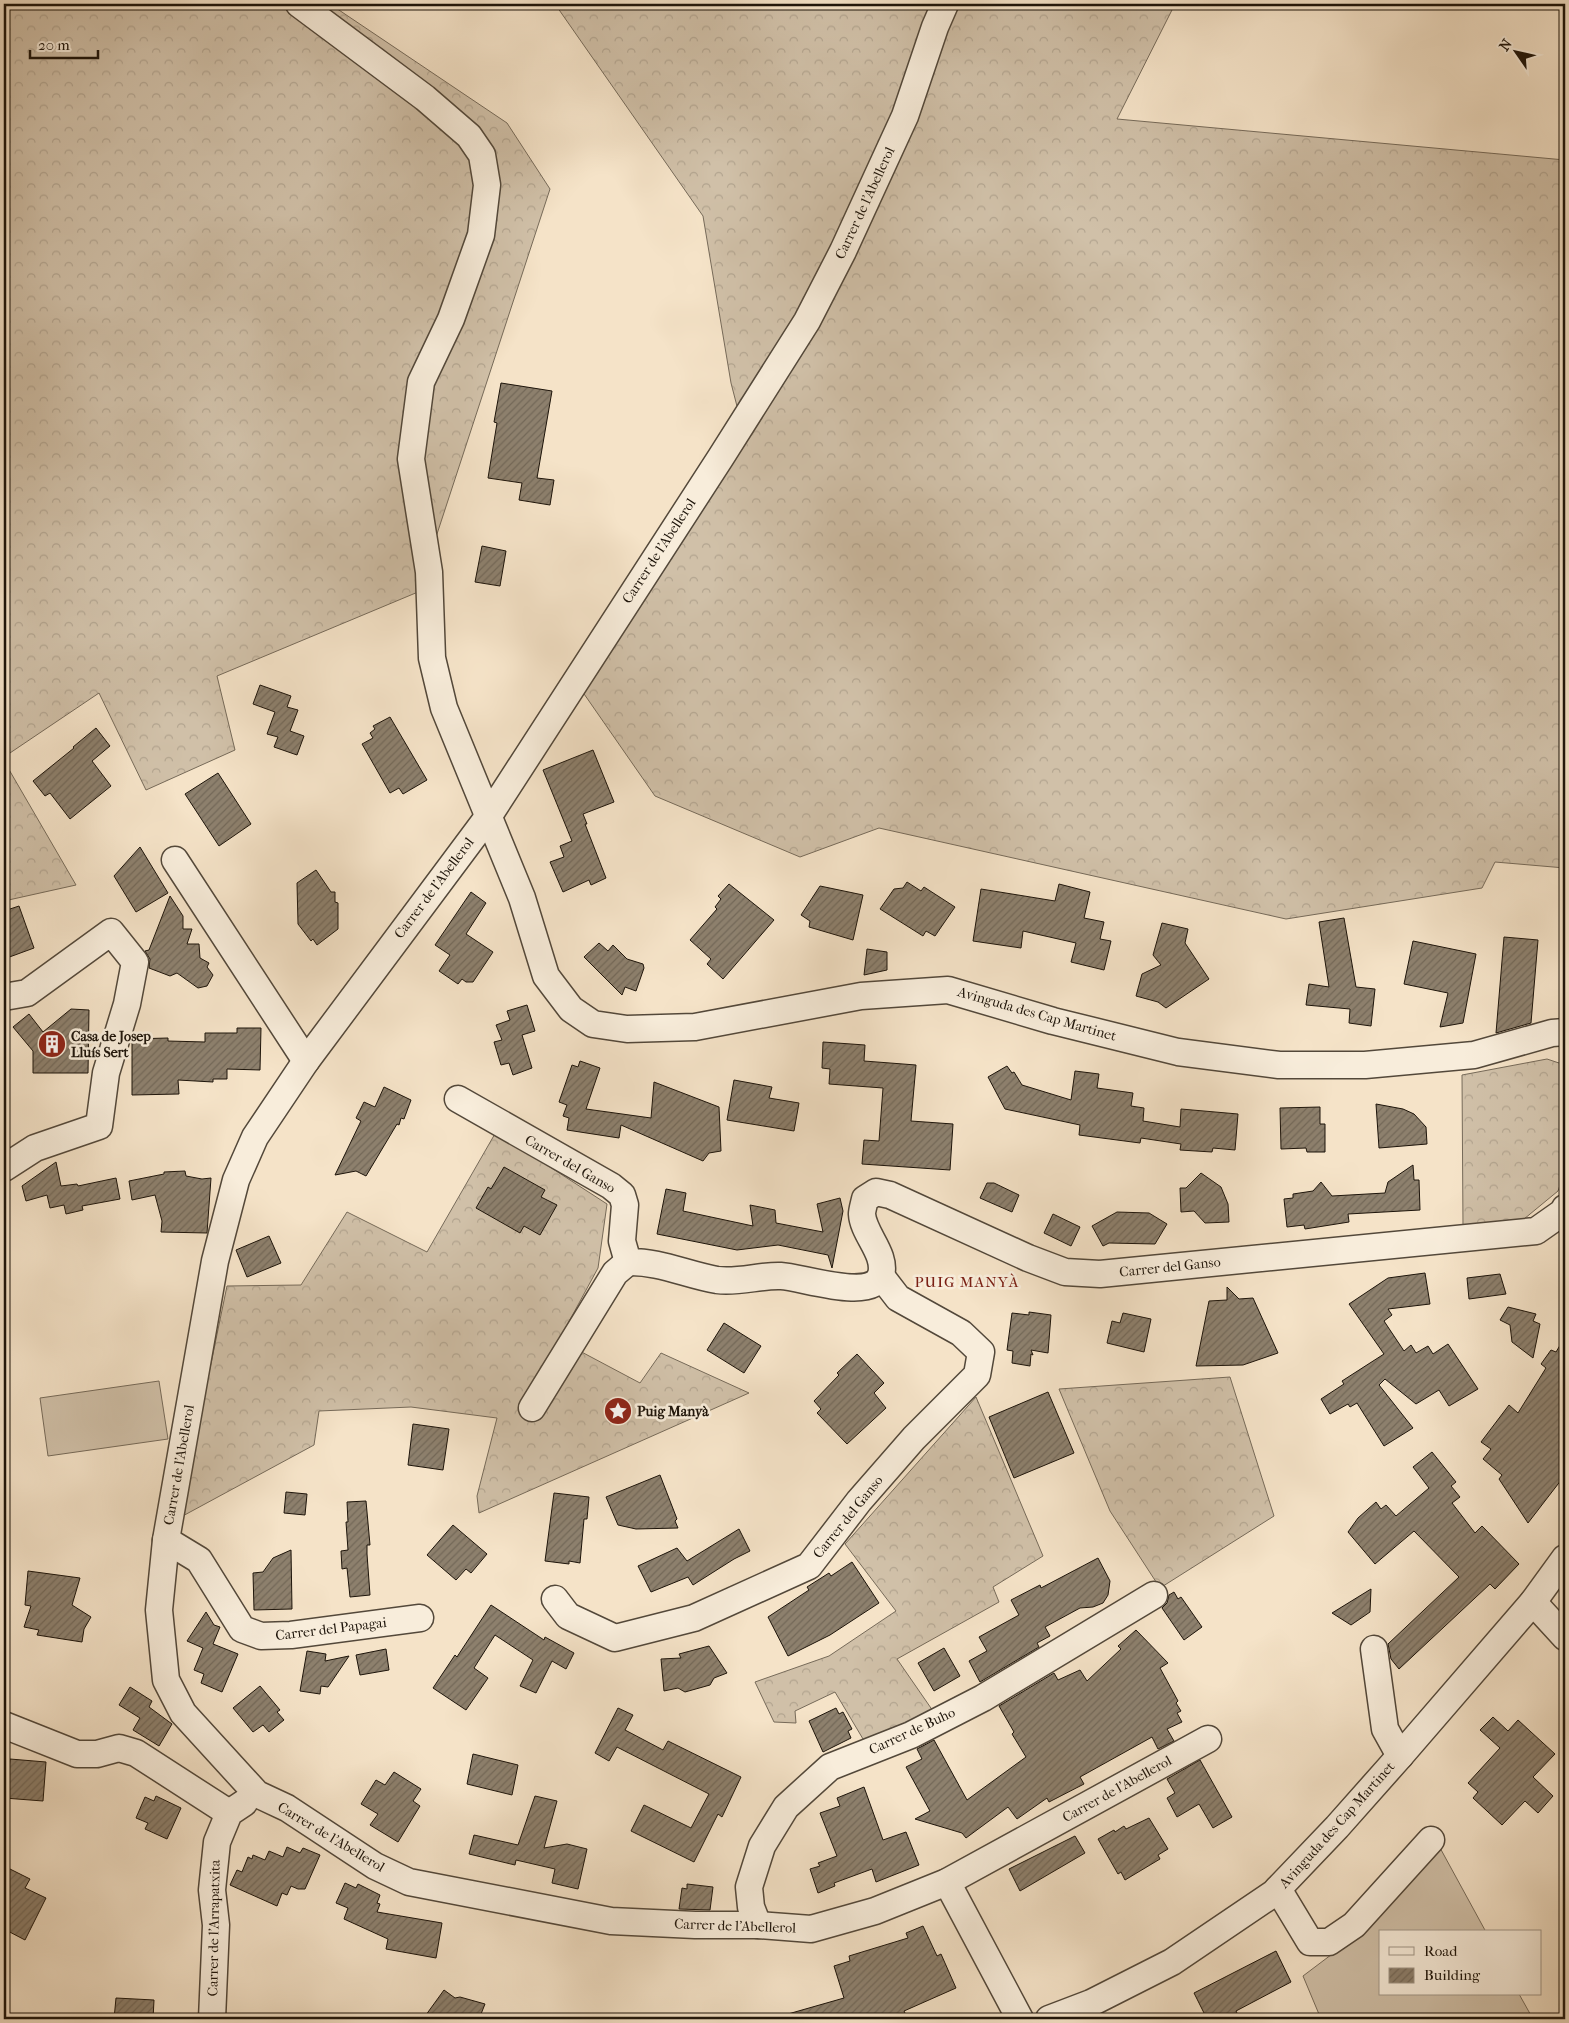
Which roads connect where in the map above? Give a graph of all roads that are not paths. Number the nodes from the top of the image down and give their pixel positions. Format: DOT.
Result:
graph roads {
  1 [pos="299,4"];
  2 [pos="945,4"];
  3 [pos="488,817"];
  4 [pos="175,860"];
  5 [pos="4,997"];
  6 [pos="1565,1032"];
  7 [pos="306,1061"];
  8 [pos="458,1099"];
  9 [pos="4,1168"];
  10 [pos="1565,1208"];
  11 [pos="628,1262"];
  12 [pos="881,1276"];
  13 [pos="532,1408"];
  14 [pos="166,1540"];
  15 [pos="1565,1558"];
  16 [pos="1154,1595"];
  17 [pos="555,1599"];
  18 [pos="1534,1602"];
  19 [pos="420,1618"];
  20 [pos="1565,1637"];
  21 [pos="1374,1649"];
  22 [pos="4,1725"];
  23 [pos="1208,1739"];
  24 [pos="1400,1756"];
  25 [pos="257,1794"];
  26 [pos="229,1813"];
  27 [pos="1431,1840"];
  28 [pos="946,1882"];
  29 [pos="1278,1889"];
  30 [pos="758,1925"];
  31 [pos="212,2019"];
  32 [pos="1020,2019"];
  33 [pos="1049,2019"];
  1 -- 3 [label="street, Avinguda des Cap Martinet"];
  2 -- 3 [label="street, Carrer de l'Abellerol"];
  3 -- 6 [label="street, Avinguda des Cap Martinet"];
  3 -- 7 [label="street, Carrer de l'Abellerol"];
  4 -- 7 [label="street"];
  5 -- 9 [label="street"];
  7 -- 14 [label="street, Carrer de l'Abellerol"];
  8 -- 11 [label="street, Carrer del Ganso"];
  10 -- 12 [label="street, Carrer del Ganso"];
  11 -- 12 [label="street"];
  11 -- 13 [label="street"];
  12 -- 17 [label="street, Carrer del Ganso"];
  14 -- 19 [label="street, Carrer del Papagai"];
  14 -- 25 [label="street, Carrer de l'Abellerol"];
  15 -- 18 [label="street, Avinguda des Cap Martinet"];
  16 -- 30 [label="street, Carrer de Buho"];
  18 -- 20 [label="street"];
  18 -- 24 [label="street, Avinguda des Cap Martinet"];
  21 -- 24 [label="street"];
  22 -- 26 [label="street"];
  23 -- 28 [label="street, Carrer de l'Abellerol"];
  24 -- 29 [label="street, Avinguda des Cap Martinet"];
  25 -- 26 [label="street"];
  25 -- 30 [label="street, Carrer de l'Abellerol"];
  26 -- 31 [label="street, Carrer de l'Arrapatxita"];
  27 -- 29 [label="street"];
  28 -- 30 [label="street, Carrer de l'Abellerol"];
  28 -- 32 [label="street"];
  29 -- 33 [label="street, Avinguda des Cap Martinet"];
}
